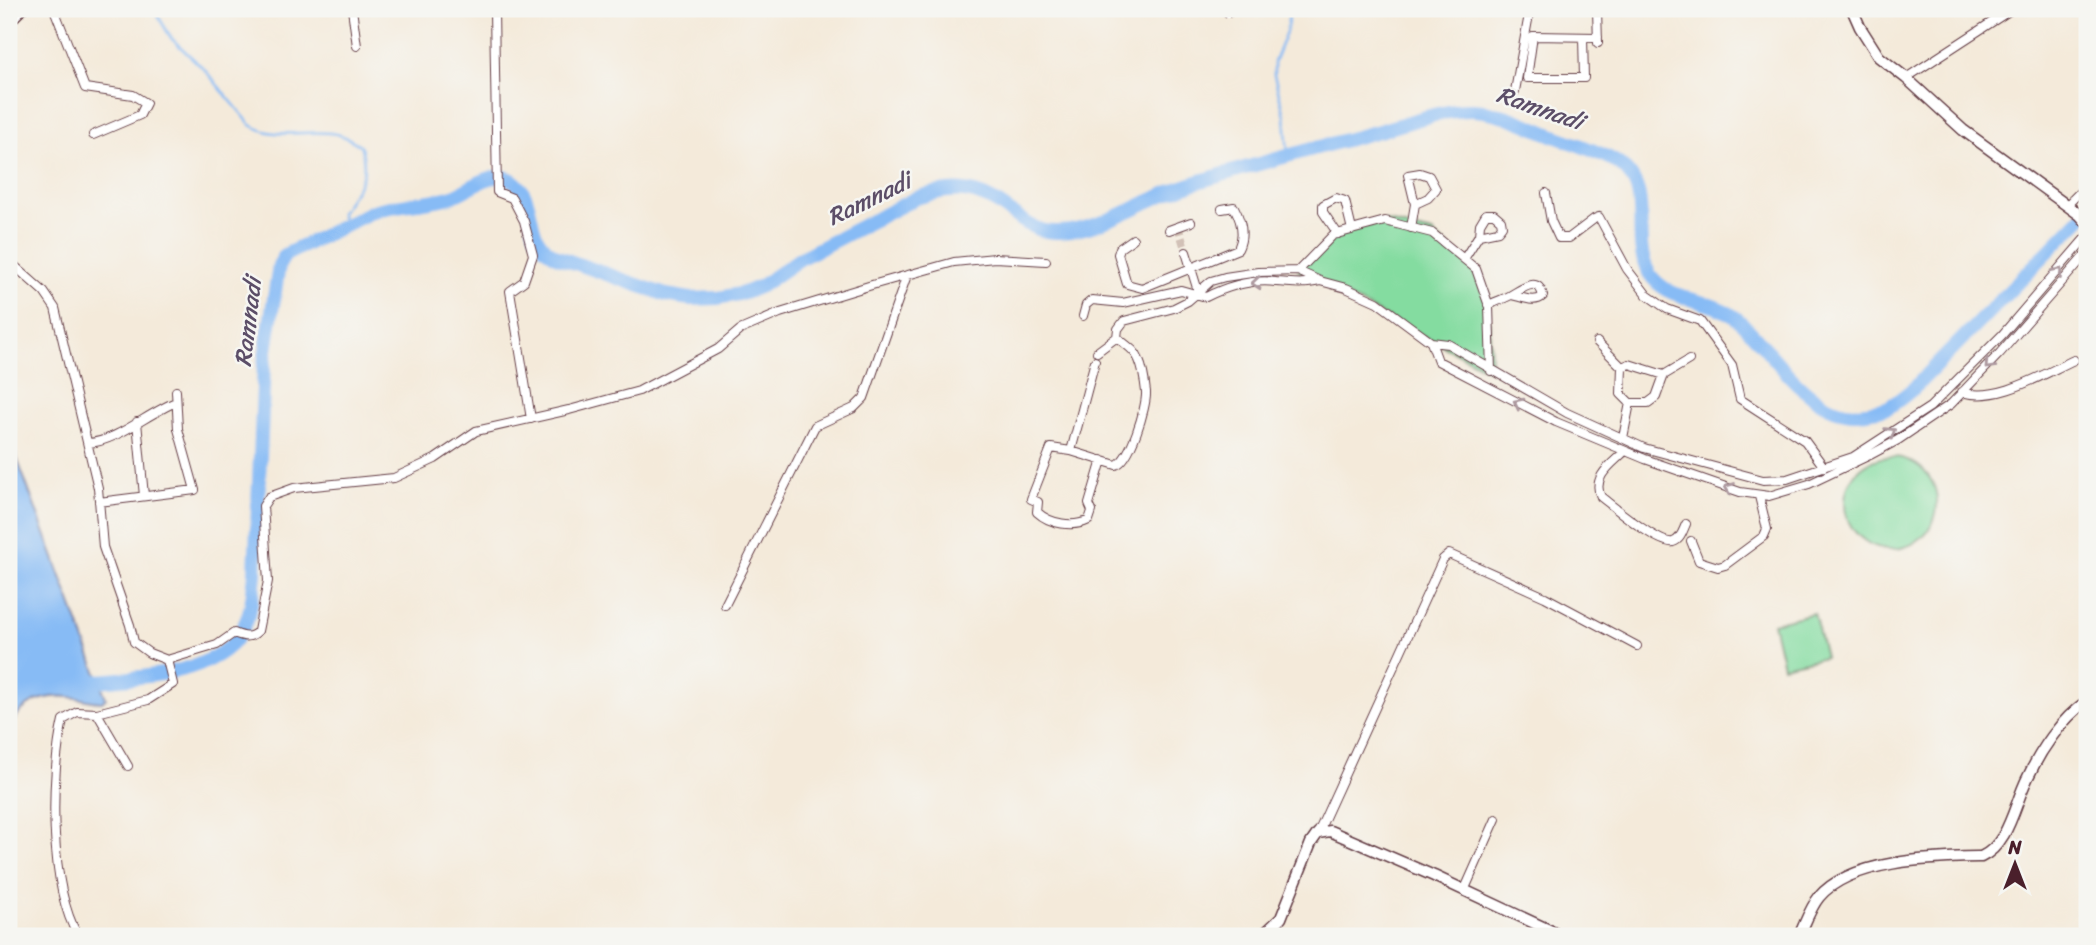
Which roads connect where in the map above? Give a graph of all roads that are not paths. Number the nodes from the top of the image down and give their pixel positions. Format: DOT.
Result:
graph roads {
  1 [pos="20,9"];
  2 [pos="54,9"];
  3 [pos="352,9"];
  4 [pos="494,9"];
  5 [pos="1530,9"];
  6 [pos="1597,9"];
  7 [pos="1852,9"];
  8 [pos="2012,9"];
  9 [pos="9,20"];
  10 [pos="1583,37"];
  11 [pos="357,46"];
  12 [pos="1906,78"];
  13 [pos="1515,91"];
  14 [pos="93,135"];
  15 [pos="2087,185"];
  16 [pos="1546,193"];
  17 [pos="1415,204"];
  18 [pos="2068,207"];
  19 [pos="1222,209"];
  20 [pos="1191,222"];
  21 [pos="2087,222"];
  22 [pos="1411,228"];
  23 [pos="1169,230"];
  24 [pos="1352,230"];
  25 [pos="1338,234"];
  26 [pos="1479,235"];
  27 [pos="2087,236"];
  28 [pos="1133,239"];
  29 [pos="1186,252"];
  30 [pos="2087,253"];
  31 [pos="1464,259"];
  32 [pos="9,261"];
  33 [pos="1046,261"];
  34 [pos="1192,269"];
  35 [pos="1298,271"];
  36 [pos="907,275"];
  37 [pos="1320,281"];
  38 [pos="1196,293"];
  39 [pos="1512,295"];
  40 [pos="1488,304"];
  41 [pos="2027,307"];
  42 [pos="2035,314"];
  43 [pos="1083,316"];
  44 [pos="1117,337"];
  45 [pos="1431,342"];
  46 [pos="1597,342"];
  47 [pos="1097,352"];
  48 [pos="1689,360"];
  49 [pos="2074,360"];
  50 [pos="1095,362"];
  51 [pos="1622,368"];
  52 [pos="1491,371"];
  53 [pos="1664,375"];
  54 [pos="1954,385"];
  55 [pos="176,391"];
  56 [pos="1962,393"];
  57 [pos="176,402"];
  58 [pos="1630,403"];
  59 [pos="531,419"];
  60 [pos="137,422"];
  61 [pos="1623,438"];
  62 [pos="88,443"];
  63 [pos="1071,451"];
  64 [pos="1625,451"];
  65 [pos="1102,460"];
  66 [pos="1824,467"];
  67 [pos="1787,479"];
  68 [pos="1790,490"];
  69 [pos="144,496"];
  70 [pos="1759,496"];
  71 [pos="99,502"];
  72 [pos="1686,524"];
  73 [pos="1690,541"];
  74 [pos="726,605"];
  75 [pos="1637,646"];
  76 [pos="168,663"];
  77 [pos="2087,701"];
  78 [pos="97,713"];
  79 [pos="128,765"];
  80 [pos="1496,819"];
  81 [pos="1318,833"];
  82 [pos="1464,891"];
  83 [pos="78,936"];
  84 [pos="1262,936"];
  85 [pos="1562,936"];
  86 [pos="1799,936"];
  1 -- 9 [label="main road"];
  2 -- 14 [label="street"];
  3 -- 11 [label="street"];
  4 -- 59 [label="street"];
  5 -- 13 [label="street"];
  6 -- 10 [label="street"];
  7 -- 12 [label="street"];
  8 -- 12 [label="street"];
  10 -- 10 [label="street"];
  12 -- 18 [label="street"];
  15 -- 18 [label="street"];
  16 -- 66 [label="street"];
  17 -- 22 [label="street"];
  18 -- 21 [label="street"];
  19 -- 34 [label="street"];
  20 -- 23 [label="street"];
  22 -- 24 [label="street"];
  22 -- 31 [label="street"];
  24 -- 25 [label="street"];
  24 -- 25 [label="street"];
  25 -- 35 [label="street"];
  26 -- 31 [label="street"];
  41 -- 27 [label="street, one-way"];
  28 -- 34 [label="street"];
  29 -- 34 [label="street"];
  30 -- 42 [label="street"];
  31 -- 40 [label="street"];
  32 -- 62 [label="street"];
  33 -- 36 [label="street"];
  34 -- 38 [label="street"];
  35 -- 37 [label="street"];
  35 -- 38 [label="street"];
  36 -- 59 [label="street"];
  36 -- 74 [label="street"];
  37 -- 38 [label="street, one-way"];
  37 -- 45 [label="street"];
  38 -- 43 [label="street"];
  38 -- 44 [label="street"];
  39 -- 40 [label="street"];
  40 -- 52 [label="street"];
  41 -- 42 [label="street"];
  41 -- 54 [label="street"];
  42 -- 56 [label="street, one-way"];
  44 -- 47 [label="street"];
  44 -- 65 [label="street"];
  45 -- 52 [label="street"];
  64 -- 45 [label="street, one-way"];
  46 -- 51 [label="street"];
  48 -- 53 [label="street"];
  49 -- 56 [label="street"];
  50 -- 63 [label="street"];
  51 -- 53 [label="street"];
  51 -- 58 [label="street"];
  52 -- 61 [label="street"];
  53 -- 58 [label="street"];
  54 -- 56 [label="street"];
  66 -- 54 [label="street, one-way"];
  55 -- 57 [label="street"];
  56 -- 68 [label="street"];
  57 -- 60 [label="street"];
  57 -- 69 [label="street"];
  58 -- 61 [label="street"];
  59 -- 76 [label="street"];
  60 -- 62 [label="street"];
  60 -- 69 [label="street"];
  61 -- 67 [label="street"];
  62 -- 71 [label="street"];
  63 -- 65 [label="street"];
  63 -- 65 [label="street"];
  70 -- 64 [label="street, one-way"];
  64 -- 72 [label="street"];
  66 -- 67 [label="street"];
  67 -- 68 [label="street"];
  68 -- 70 [label="street"];
  69 -- 71 [label="street"];
  70 -- 73 [label="street"];
  71 -- 76 [label="street"];
  75 -- 81 [label="street"];
  76 -- 78 [label="street"];
  77 -- 86 [label="street"];
  78 -- 79 [label="street"];
  78 -- 83 [label="street"];
  80 -- 82 [label="street"];
  81 -- 82 [label="street"];
  81 -- 84 [label="street"];
  82 -- 85 [label="street"];
}
